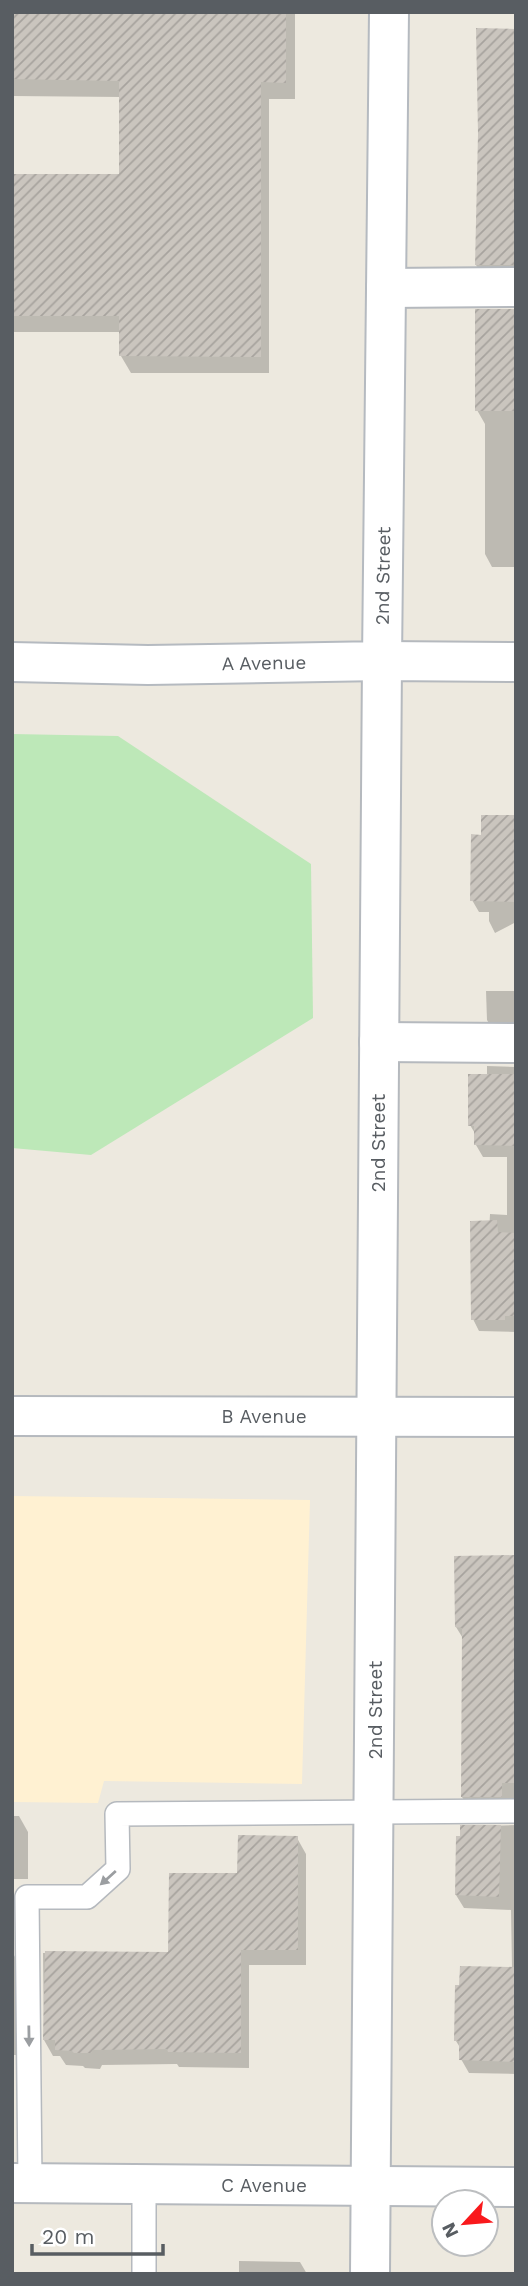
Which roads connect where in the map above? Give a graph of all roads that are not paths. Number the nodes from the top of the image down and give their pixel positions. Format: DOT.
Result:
graph roads {
  1 [pos="389,12"];
  2 [pos="386,288"];
  3 [pos="516,288"];
  4 [pos="382,661"];
  5 [pos="12,662"];
  6 [pos="516,662"];
  7 [pos="379,1042"];
  8 [pos="516,1043"];
  9 [pos="12,1416"];
  10 [pos="376,1416"];
  11 [pos="516,1417"];
  12 [pos="374,1811"];
  13 [pos="516,1811"];
  14 [pos="21,2183"];
  15 [pos="144,2184"];
  16 [pos="371,2185"];
  17 [pos="516,2186"];
  18 [pos="144,2274"];
  19 [pos="370,2274"];
  1 -- 2 [label="street, 2nd Street"];
  2 -- 3 [label="street"];
  2 -- 4 [label="street, 2nd Street"];
  4 -- 5 [label="street, A Avenue"];
  4 -- 6 [label="street, A Avenue"];
  4 -- 7 [label="street, 2nd Street"];
  7 -- 8 [label="street"];
  7 -- 10 [label="street, 2nd Street"];
  9 -- 10 [label="street, B Avenue"];
  10 -- 11 [label="street, B Avenue"];
  10 -- 12 [label="street, 2nd Street"];
  12 -- 13 [label="lane"];
  12 -- 14 [label="lane, one-way"];
  12 -- 16 [label="street, 2nd Street"];
  14 -- 15 [label="street, C Avenue"];
  15 -- 16 [label="street, C Avenue"];
  15 -- 18 [label="lane"];
  16 -- 17 [label="street, C Avenue"];
  16 -- 19 [label="street, 2nd Street"];
}
